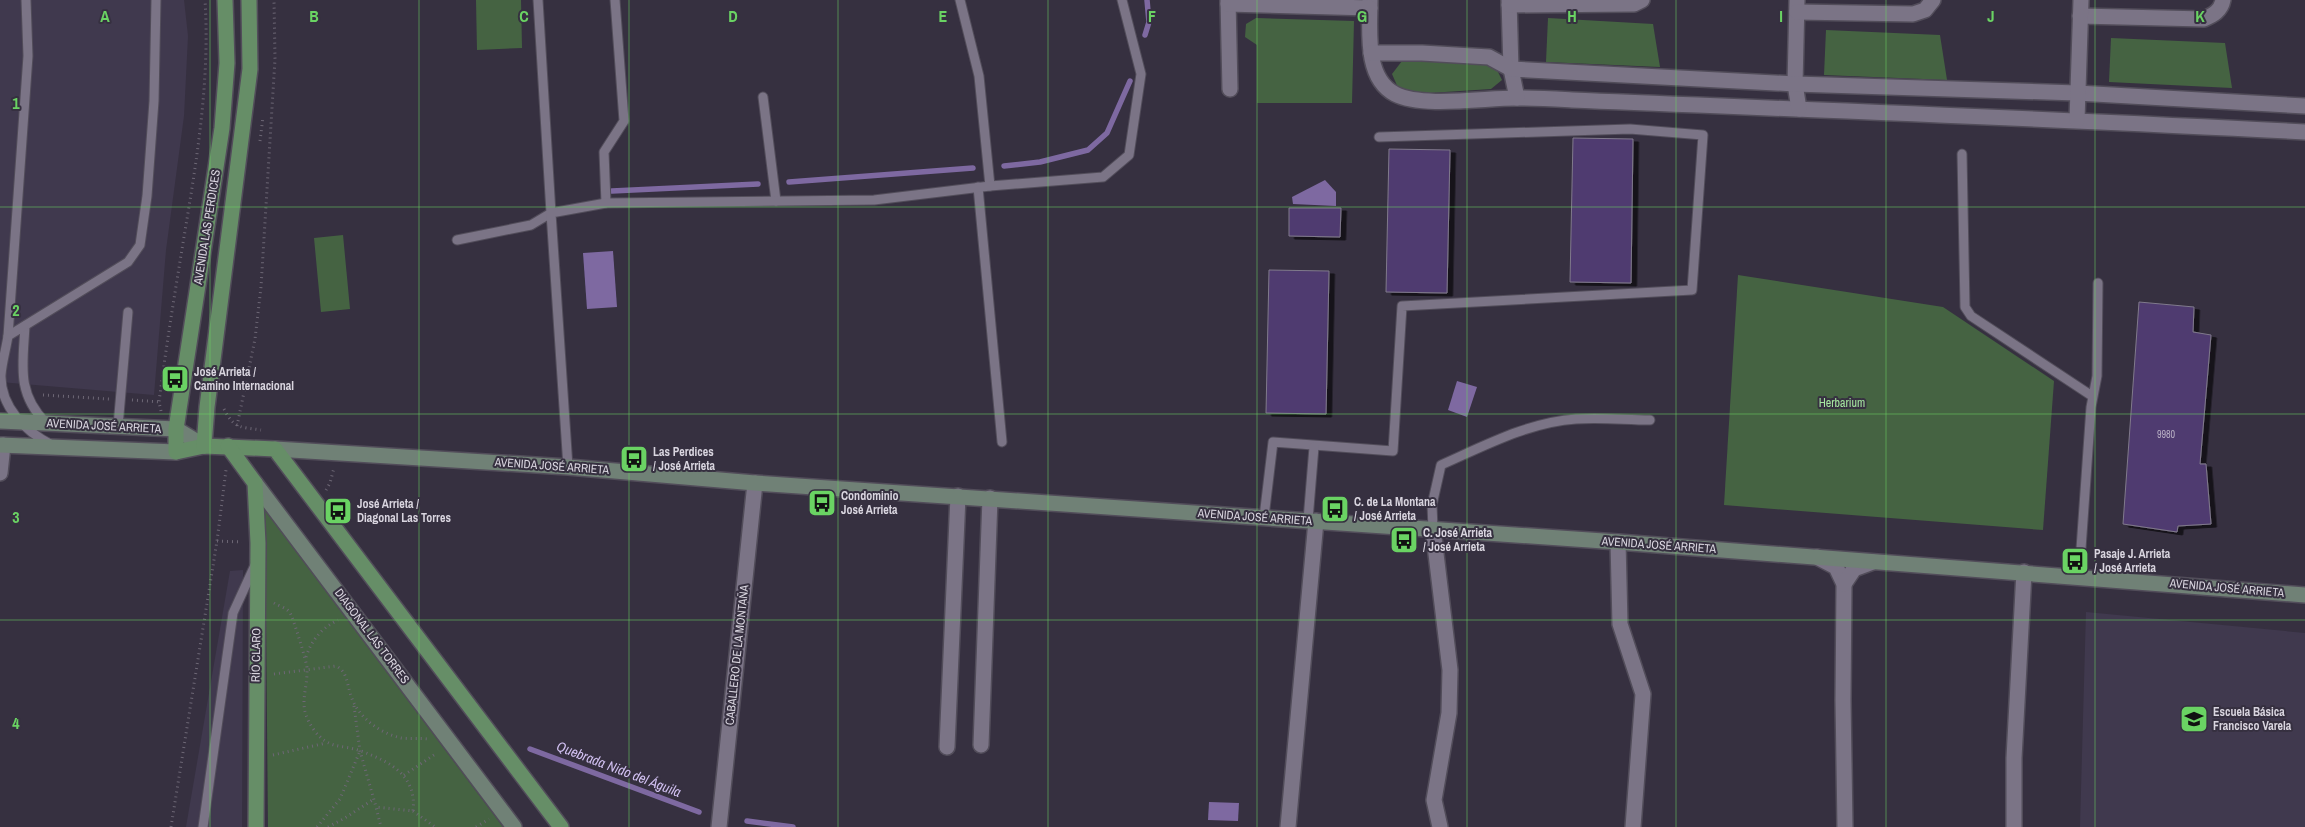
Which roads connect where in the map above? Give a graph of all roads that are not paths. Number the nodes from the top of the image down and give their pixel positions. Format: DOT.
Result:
graph roads {
  1 [pos="26,0"];
  2 [pos="156,0"];
  3 [pos="225,0"];
  4 [pos="249,0"];
  5 [pos="538,0"];
  6 [pos="616,0"];
  7 [pos="960,0"];
  8 [pos="1122,0"];
  9 [pos="1642,0"];
  10 [pos="1933,0"];
  11 [pos="2081,0"];
  12 [pos="2223,0"];
  13 [pos="1228,2"];
  14 [pos="1509,2"];
  15 [pos="1370,4"];
  16 [pos="1797,6"];
  17 [pos="2080,16"];
  18 [pos="1371,54"];
  19 [pos="1511,69"];
  20 [pos="1795,84"];
  21 [pos="1230,89"];
  22 [pos="2077,92"];
  23 [pos="763,97"];
  24 [pos="1517,98"];
  25 [pos="2305,106"];
  26 [pos="1799,109"];
  27 [pos="2077,120"];
  28 [pos="2305,132"];
  29 [pos="1379,137"];
  30 [pos="1962,154"];
  31 [pos="990,186"];
  32 [pos="978,187"];
  33 [pos="776,201"];
  34 [pos="606,203"];
  35 [pos="551,213"];
  36 [pos="457,240"];
  37 [pos="2098,283"];
  38 [pos="128,312"];
  39 [pos="25,326"];
  40 [pos="8,336"];
  41 [pos="1,377"];
  42 [pos="2092,396"];
  43 [pos="1650,420"];
  44 [pos="0,421"];
  45 [pos="20,422"];
  46 [pos="46,423"];
  47 [pos="118,426"];
  48 [pos="176,429"];
  49 [pos="1002,442"];
  50 [pos="1,445"];
  51 [pos="204,446"];
  52 [pos="228,446"];
  53 [pos="1314,447"];
  54 [pos="57,448"];
  55 [pos="275,449"];
  56 [pos="176,452"];
  57 [pos="568,467"];
  58 [pos="0,473"];
  59 [pos="255,483"];
  60 [pos="754,483"];
  61 [pos="958,496"];
  62 [pos="990,498"];
  63 [pos="1264,517"];
  64 [pos="1312,521"];
  65 [pos="1433,529"];
  66 [pos="1618,542"];
  67 [pos="1816,557"];
  68 [pos="257,560"];
  69 [pos="1879,561"];
  70 [pos="2024,572"];
  71 [pos="2079,577"];
  72 [pos="1844,584"];
  73 [pos="2305,595"];
  74 [pos="981,746"];
  75 [pos="947,747"];
  76 [pos="203,827"];
  77 [pos="256,827"];
  78 [pos="514,827"];
  79 [pos="561,827"];
  80 [pos="719,827"];
  81 [pos="1288,827"];
  82 [pos="1440,827"];
  83 [pos="1633,827"];
  84 [pos="1845,827"];
  85 [pos="2014,827"];
  1 -- 40 [label="lane"];
  2 -- 39 [label="lane"];
  3 -- 48 [label="main road, AVENIDA LAS PERDICES"];
  4 -- 51 [label="main road, AVENIDA LAS PERDICES"];
  5 -- 35 [label="lane"];
  6 -- 34 [label="lane"];
  7 -- 31 [label="lane"];
  8 -- 31 [label="lane"];
  9 -- 14 [label="street"];
  10 -- 16 [label="street"];
  11 -- 17 [label="street"];
  12 -- 17 [label="street"];
  13 -- 15 [label="street"];
  13 -- 21 [label="street"];
  14 -- 19 [label="street"];
  15 -- 18 [label="street"];
  16 -- 20 [label="street"];
  17 -- 22 [label="street"];
  18 -- 19 [label="street"];
  18 -- 24 [label="street"];
  19 -- 20 [label="street"];
  19 -- 24 [label="street"];
  20 -- 22 [label="street"];
  20 -- 26 [label="street"];
  22 -- 25 [label="street"];
  22 -- 27 [label="street"];
  23 -- 33 [label="lane"];
  24 -- 26 [label="street"];
  26 -- 27 [label="street"];
  27 -- 28 [label="street"];
  29 -- 53 [label="lane"];
  30 -- 42 [label="lane"];
  31 -- 32 [label="lane"];
  32 -- 33 [label="lane"];
  32 -- 49 [label="lane"];
  33 -- 34 [label="lane"];
  34 -- 35 [label="lane"];
  35 -- 36 [label="lane"];
  35 -- 57 [label="lane"];
  37 -- 42 [label="lane"];
  38 -- 47 [label="lane"];
  39 -- 40 [label="lane"];
  39 -- 46 [label="lane"];
  40 -- 41 [label="lane"];
  41 -- 45 [label="lane"];
  42 -- 71 [label="lane"];
  43 -- 65 [label="lane"];
  44 -- 45 [label="street, AVENIDA JOSÉ ARRIETA"];
  45 -- 46 [label="street, AVENIDA JOSÉ ARRIETA"];
  45 -- 54 [label="lane"];
  46 -- 47 [label="street, AVENIDA JOSÉ ARRIETA"];
  47 -- 48 [label="street, AVENIDA JOSÉ ARRIETA"];
  48 -- 51 [label="street, AVENIDA JOSÉ ARRIETA"];
  48 -- 56 [label="main road, AVENIDA LAS PERDICES"];
  50 -- 54 [label="street, AVENIDA JOSÉ ARRIETA"];
  50 -- 58 [label="street"];
  51 -- 52 [label="main road, AVENIDA JOSÉ ARRIETA"];
  51 -- 56 [label="main road, AVENIDA JOSÉ ARRIETA"];
  52 -- 55 [label="main road, AVENIDA JOSÉ ARRIETA"];
  52 -- 59 [label="main road, DIAGONAL LAS TORRES"];
  53 -- 63 [label="lane"];
  53 -- 64 [label="lane"];
  54 -- 56 [label="street, AVENIDA JOSÉ ARRIETA"];
  55 -- 57 [label="street, AVENIDA JOSÉ ARRIETA"];
  55 -- 79 [label="main road"];
  57 -- 60 [label="street, AVENIDA JOSÉ ARRIETA"];
  59 -- 68 [label="main road, RÍO CLARO"];
  59 -- 78 [label="street, DIAGONAL LAS TORRES"];
  60 -- 61 [label="street, AVENIDA JOSÉ ARRIETA"];
  60 -- 80 [label="street, CABALLERO DE LA MONTAÑA"];
  61 -- 62 [label="street, AVENIDA JOSÉ ARRIETA"];
  61 -- 75 [label="street"];
  62 -- 63 [label="street, AVENIDA JOSÉ ARRIETA"];
  62 -- 74 [label="street"];
  63 -- 64 [label="street, AVENIDA JOSÉ ARRIETA"];
  64 -- 65 [label="street, AVENIDA JOSÉ ARRIETA"];
  64 -- 81 [label="street"];
  65 -- 66 [label="street, AVENIDA JOSÉ ARRIETA"];
  65 -- 82 [label="street"];
  66 -- 67 [label="street, AVENIDA JOSÉ ARRIETA"];
  66 -- 83 [label="street"];
  67 -- 69 [label="street, AVENIDA JOSÉ ARRIETA"];
  67 -- 72 [label="street"];
  68 -- 76 [label="lane"];
  68 -- 77 [label="main road, RÍO CLARO"];
  69 -- 70 [label="street, AVENIDA JOSÉ ARRIETA"];
  69 -- 72 [label="street"];
  70 -- 71 [label="street, AVENIDA JOSÉ ARRIETA"];
  70 -- 85 [label="street"];
  71 -- 73 [label="street, AVENIDA JOSÉ ARRIETA"];
  72 -- 84 [label="street"];
}
